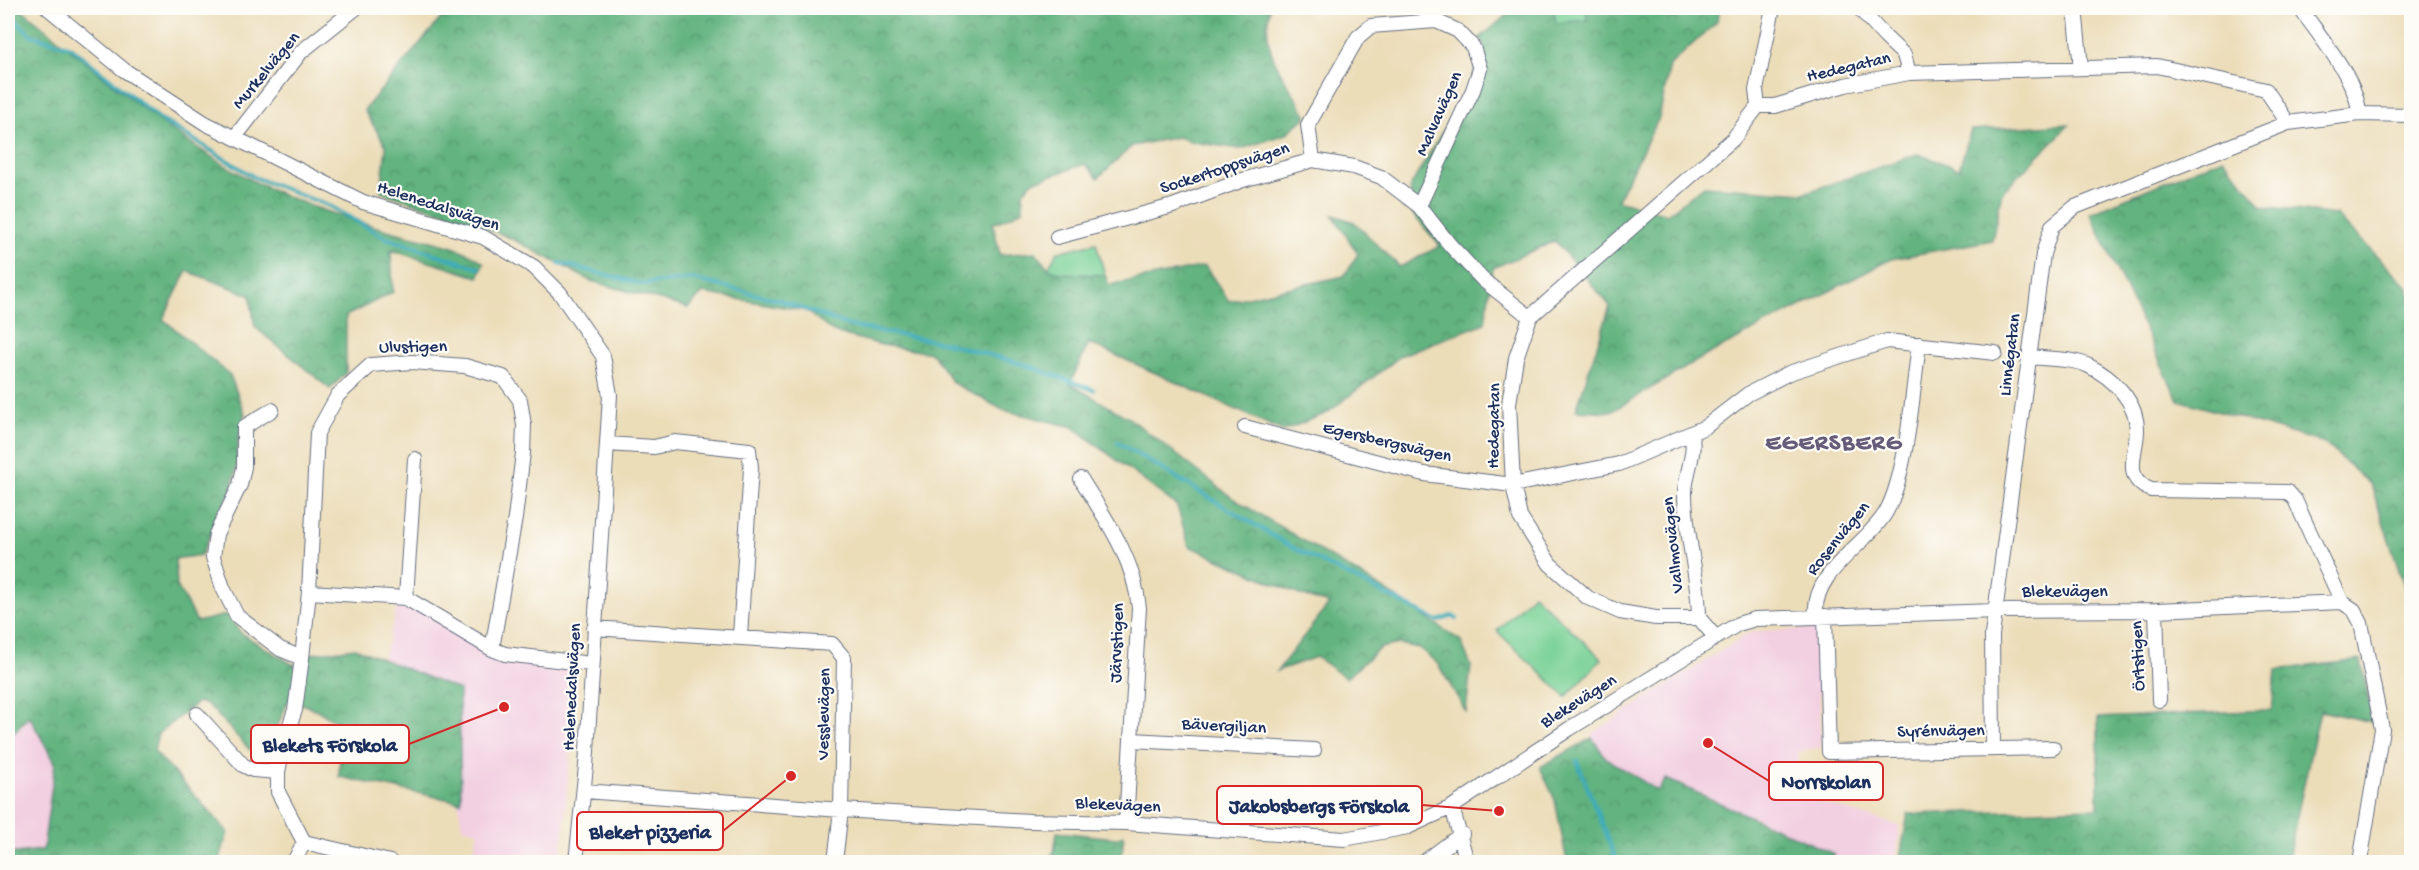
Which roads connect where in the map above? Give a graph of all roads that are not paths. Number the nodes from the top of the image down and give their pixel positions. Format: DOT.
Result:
graph roads {
  1 [pos="48,8"];
  2 [pos="356,8"];
  3 [pos="1773,8"];
  4 [pos="1859,8"];
  5 [pos="2075,8"];
  6 [pos="2300,8"];
  7 [pos="2080,68"];
  8 [pos="1910,73"];
  9 [pos="1758,106"];
  10 [pos="2359,114"];
  11 [pos="2412,115"];
  12 [pos="2288,123"];
  13 [pos="235,137"];
  14 [pos="1312,160"];
  15 [pos="1419,206"];
  16 [pos="1057,237"];
  17 [pos="1530,317"];
  18 [pos="1919,344"];
  19 [pos="1995,353"];
  20 [pos="2029,357"];
  21 [pos="272,410"];
  22 [pos="1245,427"];
  23 [pos="1691,434"];
  24 [pos="607,444"];
  25 [pos="415,459"];
  26 [pos="1081,479"];
  27 [pos="1513,485"];
  28 [pos="309,592"];
  29 [pos="406,598"];
  30 [pos="2342,602"];
  31 [pos="2156,610"];
  32 [pos="1996,611"];
  33 [pos="1821,616"];
  34 [pos="1699,618"];
  35 [pos="594,628"];
  36 [pos="740,636"];
  37 [pos="1716,638"];
  38 [pos="492,649"];
  39 [pos="302,658"];
  40 [pos="591,664"];
  41 [pos="2159,700"];
  42 [pos="197,714"];
  43 [pos="1132,740"];
  44 [pos="1994,748"];
  45 [pos="2053,748"];
  46 [pos="1314,750"];
  47 [pos="1829,752"];
  48 [pos="278,772"];
  49 [pos="584,791"];
  50 [pos="1452,807"];
  51 [pos="841,810"];
  52 [pos="1126,823"];
  53 [pos="1461,834"];
  54 [pos="304,842"];
  55 [pos="294,862"];
  56 [pos="389,862"];
  57 [pos="576,862"];
  58 [pos="835,862"];
  59 [pos="1424,862"];
  60 [pos="1467,862"];
  61 [pos="2360,862"];
  1 -- 13 [label="street, Helenedalsvägen"];
  2 -- 13 [label="street, Murkelvägen"];
  3 -- 9 [label="street"];
  4 -- 8 [label="street"];
  5 -- 7 [label="street"];
  6 -- 10 [label="street"];
  7 -- 8 [label="street, Hedegatan"];
  7 -- 12 [label="street, Hedegatan"];
  8 -- 9 [label="street, Hedegatan"];
  9 -- 17 [label="street"];
  10 -- 11 [label="street"];
  10 -- 12 [label="street"];
  12 -- 20 [label="street, Linnégatan"];
  13 -- 24 [label="street, Helenedalsvägen"];
  14 -- 15 [label="street, Sockertoppsvägen"];
  14 -- 15 [label="street, Malvavägen"];
  14 -- 16 [label="street, Sockertoppsvägen"];
  15 -- 17 [label="street, Sockertoppsvägen"];
  17 -- 27 [label="street, Hedegatan"];
  18 -- 19 [label="street, Egersbergsvägen"];
  18 -- 23 [label="street, Egersbergsvägen"];
  18 -- 33 [label="street, Rosenvägen"];
  20 -- 30 [label="street"];
  20 -- 32 [label="street, Linnégatan"];
  21 -- 39 [label="street"];
  22 -- 27 [label="street, Egersbergsvägen"];
  23 -- 27 [label="street, Egersbergsvägen"];
  23 -- 34 [label="street, Vallmovägen"];
  24 -- 35 [label="street, Helenedalsvägen"];
  24 -- 36 [label="street"];
  25 -- 29 [label="street"];
  26 -- 43 [label="street, Järvstigen"];
  27 -- 34 [label="street, Hedegatan"];
  28 -- 29 [label="street"];
  28 -- 38 [label="street, Ulvstigen"];
  28 -- 39 [label="street, Ulvstigen"];
  29 -- 38 [label="street"];
  30 -- 31 [label="street, Blekevägen"];
  30 -- 61 [label="street"];
  31 -- 32 [label="street, Blekevägen"];
  31 -- 41 [label="street, Örtstigen"];
  32 -- 33 [label="street, Blekevägen"];
  32 -- 44 [label="street, Linnégatan"];
  33 -- 37 [label="street, Blekevägen"];
  33 -- 47 [label="street, Rosenvägen"];
  34 -- 37 [label="street"];
  35 -- 36 [label="street, Vesslevägen"];
  35 -- 40 [label="street, Helenedalsvägen"];
  36 -- 51 [label="street, Vesslevägen"];
  37 -- 50 [label="street, Blekevägen"];
  38 -- 40 [label="street"];
  39 -- 48 [label="street, Ulvstigen"];
  40 -- 49 [label="street, Helenedalsvägen"];
  42 -- 48 [label="street"];
  43 -- 46 [label="street, Bävergiljan"];
  43 -- 52 [label="street, Järvstigen"];
  44 -- 45 [label="street, Syrénvägen"];
  44 -- 47 [label="street, Syrénvägen"];
  48 -- 54 [label="street, Ulvstigen"];
  49 -- 51 [label="street, Blekevägen"];
  49 -- 57 [label="street, Helenedalsvägen"];
  50 -- 52 [label="street, Blekevägen"];
  50 -- 53 [label="street"];
  51 -- 52 [label="street, Blekevägen"];
  51 -- 58 [label="street"];
  53 -- 59 [label="street"];
  53 -- 60 [label="street"];
  54 -- 55 [label="street"];
  54 -- 56 [label="street"];
}
